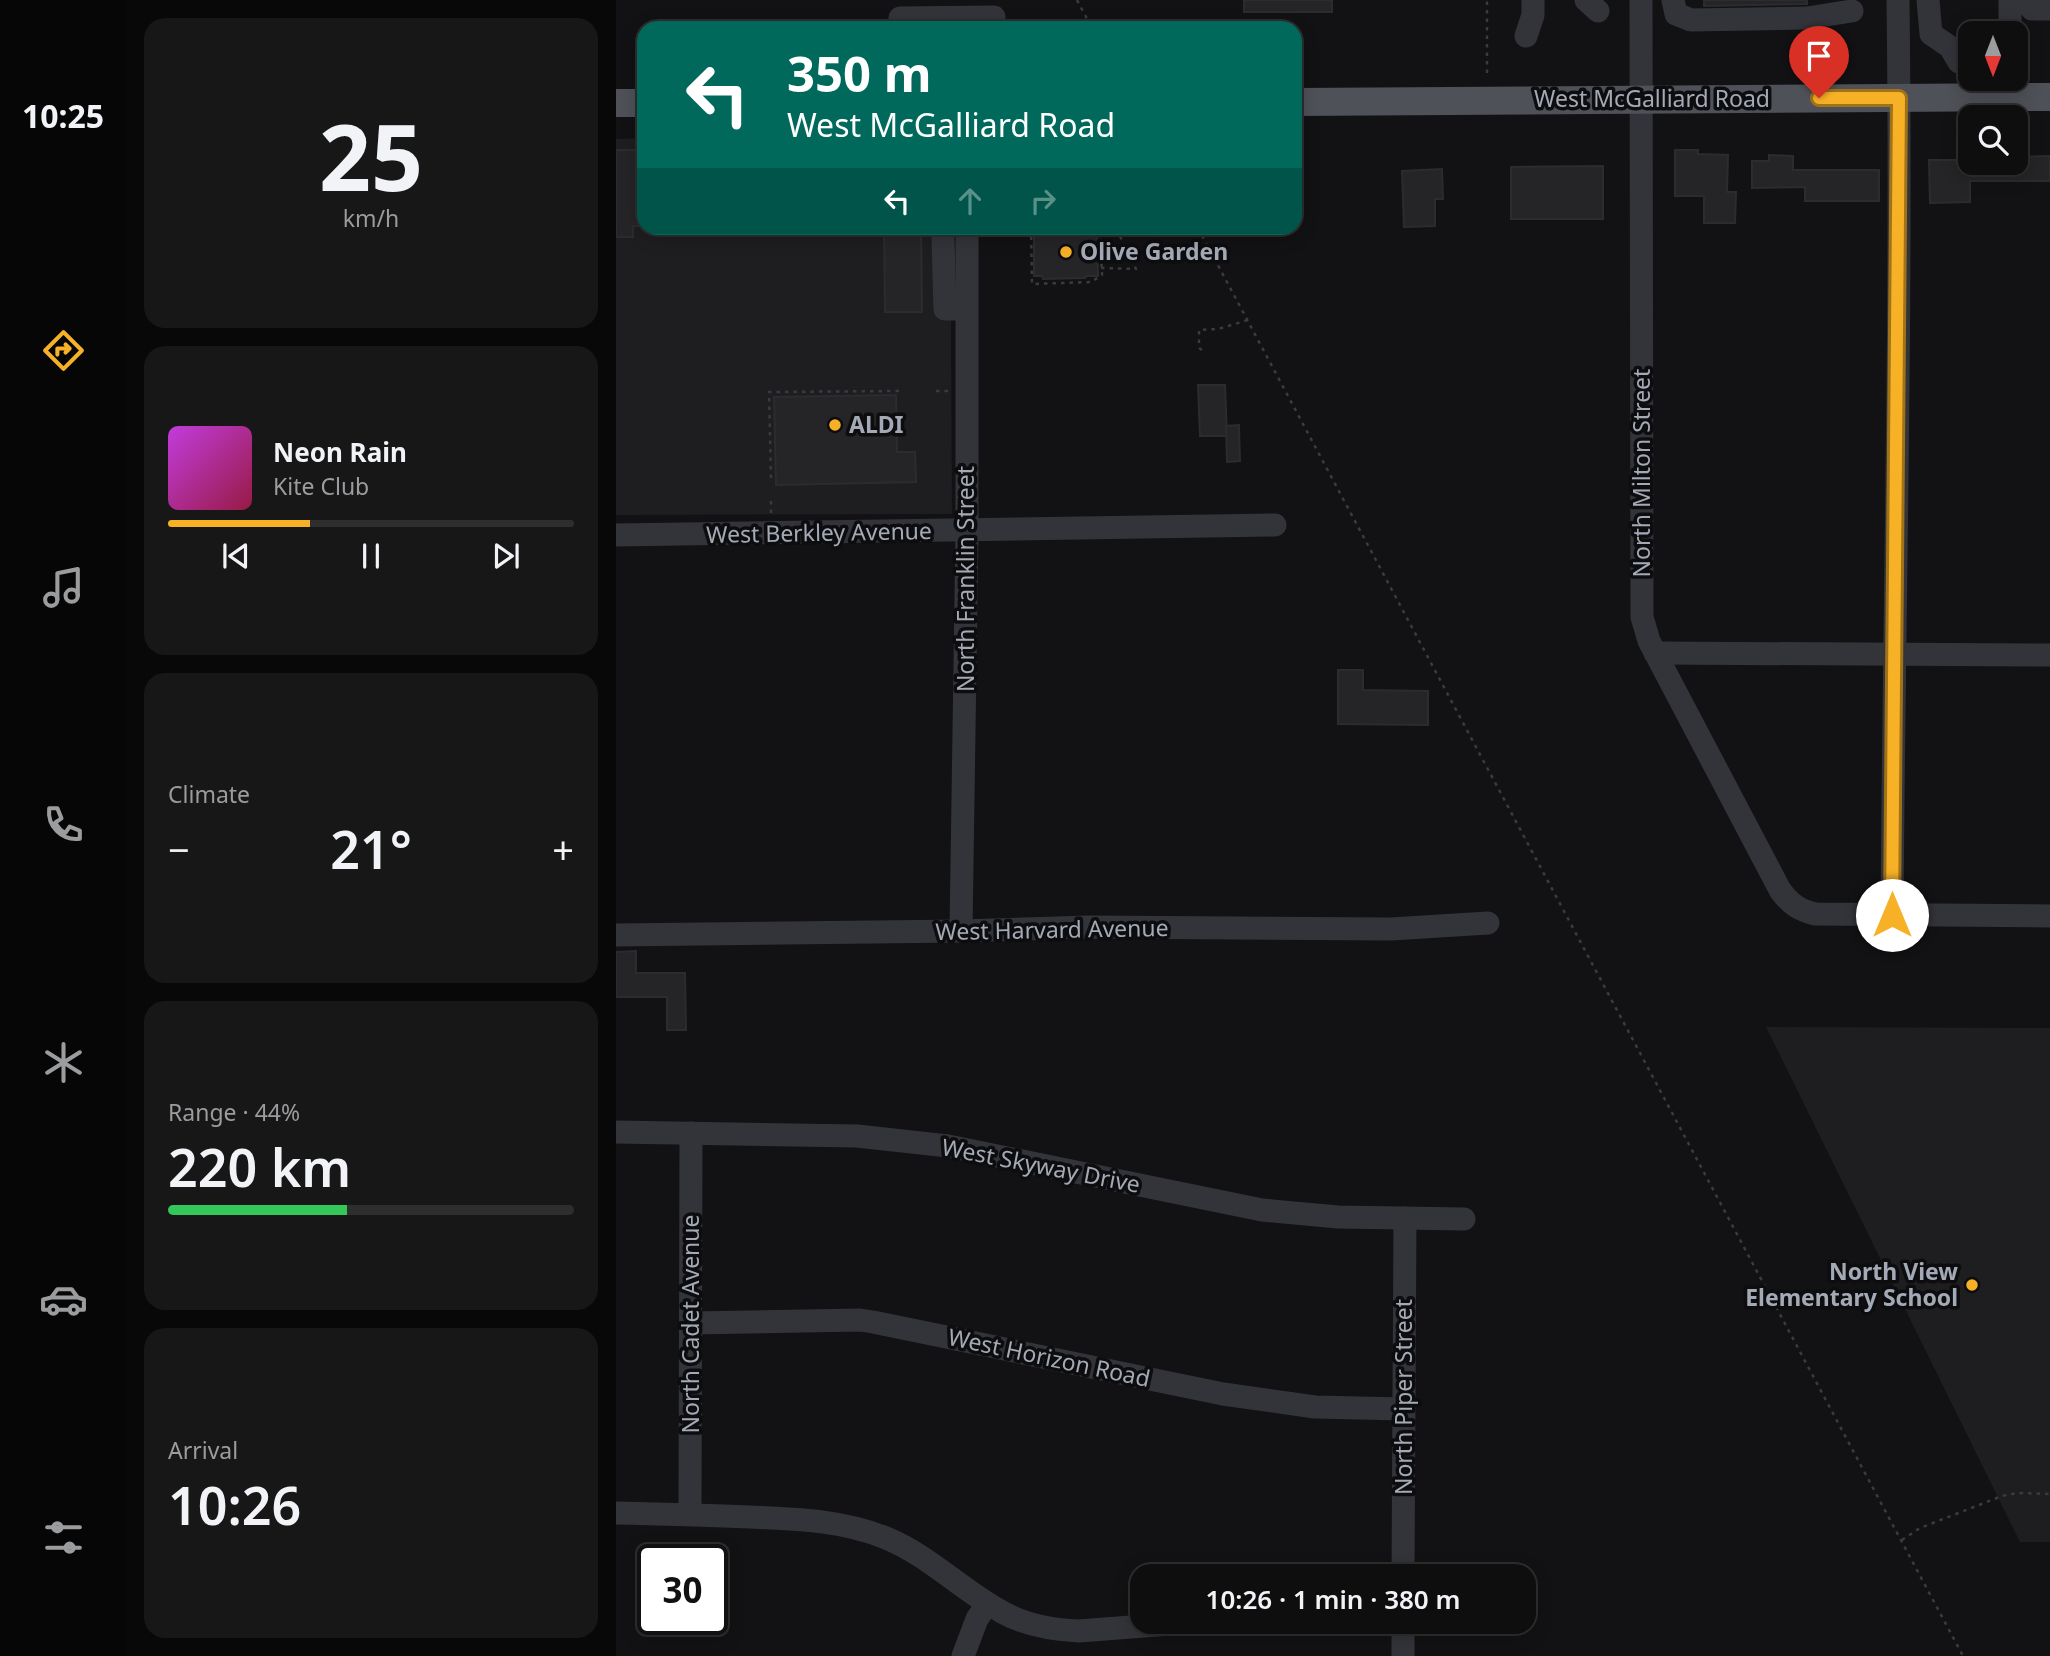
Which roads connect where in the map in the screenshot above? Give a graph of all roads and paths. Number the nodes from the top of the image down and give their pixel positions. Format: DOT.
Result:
graph roads {
  1 [pos="1077,0"];
  2 [pos="1487,0"];
  3 [pos="1533,0"];
  4 [pos="1641,0"];
  5 [pos="1673,0"];
  6 [pos="1898,0"];
  7 [pos="1928,0"];
  8 [pos="2010,0"];
  9 [pos="2024,0"];
  10 [pos="2050,9"];
  11 [pos="1852,11"];
  12 [pos="994,17"];
  13 [pos="900,18"];
  14 [pos="1088,21"];
  15 [pos="2010,21"];
  16 [pos="1526,36"];
  17 [pos="1958,60"];
  18 [pos="1487,73"];
  19 [pos="1977,91"];
  20 [pos="2023,91"];
  21 [pos="2050,97"];
  22 [pos="1899,98"];
  23 [pos="1642,100"];
  24 [pos="1302,102"];
  25 [pos="616,103"];
  26 [pos="637,103"];
  27 [pos="967,235"];
  28 [pos="1031,235"];
  29 [pos="1100,235"];
  30 [pos="1119,235"];
  31 [pos="1202,235"];
  32 [pos="943,238"];
  33 [pos="1101,268"];
  34 [pos="966,309"];
  35 [pos="1248,320"];
  36 [pos="1202,350"];
  37 [pos="900,391"];
  38 [pos="936,391"];
  39 [pos="952,391"];
  40 [pos="771,478"];
  41 [pos="771,500"];
  42 [pos="771,515"];
  43 [pos="1275,525"];
  44 [pos="967,531"];
  45 [pos="616,535"];
  46 [pos="1655,653"];
  47 [pos="1894,655"];
  48 [pos="2050,655"];
  49 [pos="1892,915"];
  50 [pos="2050,916"];
  51 [pos="1488,923"];
  52 [pos="961,931"];
  53 [pos="616,935"];
  54 [pos="616,1132"];
  55 [pos="691,1133"];
  56 [pos="1405,1218"];
  57 [pos="1464,1219"];
  58 [pos="692,1323"];
  59 [pos="1404,1409"];
  60 [pos="2050,1494"];
  61 [pos="616,1513"];
  62 [pos="690,1514"];
  63 [pos="1901,1541"];
  64 [pos="1404,1564"];
  65 [pos="987,1604"];
  66 [pos="1130,1627"];
  67 [pos="1403,1634"];
  68 [pos="963,1656"];
  69 [pos="1403,1656"];
  70 [pos="1963,1656"];
  1 -- 14 [label="path"];
  2 -- 18 [label="path"];
  3 -- 16 [label="street"];
  4 -- 23 [label="street, North Milton Street"];
  5 -- 11 [label="street"];
  6 -- 22 [label="street"];
  7 -- 17 [label="street"];
  8 -- 15 [label="street"];
  9 -- 10 [label="street"];
  12 -- 13 [label="street"];
  19 -- 22 [label="main road, West McGalliard Road"];
  20 -- 21 [label="main road, West McGalliard Road"];
  22 -- 23 [label="main road, West McGalliard Road"];
  22 -- 47 [label="street"];
  23 -- 24 [label="main road, West McGalliard Road"];
  23 -- 46 [label="street, North Milton Street"];
  25 -- 26 [label="main road"];
  27 -- 34 [label="street, North Franklin Street"];
  28 -- 33 [label="path"];
  29 -- 33 [label="path"];
  30 -- 33 [label="path"];
  31 -- 35 [label="path"];
  32 -- 34 [label="street"];
  34 -- 44 [label="street, North Franklin Street"];
  35 -- 36 [label="path"];
  35 -- 63 [label="path"];
  37 -- 40 [label="path"];
  38 -- 39 [label="path"];
  41 -- 42 [label="path"];
  43 -- 44 [label="street, West Berkley Avenue"];
  44 -- 45 [label="street, West Berkley Avenue"];
  44 -- 52 [label="street, North Franklin Street"];
  46 -- 47 [label="street"];
  46 -- 49 [label="street, North Milton Street"];
  47 -- 48 [label="street"];
  47 -- 49 [label="street"];
  49 -- 50 [label="street"];
  51 -- 52 [label="street, West Harvard Avenue"];
  52 -- 53 [label="street, West Harvard Avenue"];
  54 -- 55 [label="street, West Skyway Drive"];
  55 -- 56 [label="street, West Skyway Drive"];
  55 -- 58 [label="street, North Cadet Avenue"];
  56 -- 57 [label="street, West Skyway Drive"];
  56 -- 59 [label="street, North Piper Street"];
  58 -- 59 [label="street, West Horizon Road"];
  58 -- 62 [label="street, North Cadet Avenue"];
  59 -- 64 [label="street, North Piper Street"];
  60 -- 63 [label="path"];
  61 -- 62 [label="street"];
  62 -- 65 [label="street"];
  63 -- 70 [label="path"];
  65 -- 66 [label="street"];
  65 -- 68 [label="street"];
  67 -- 69 [label="street"];
}
